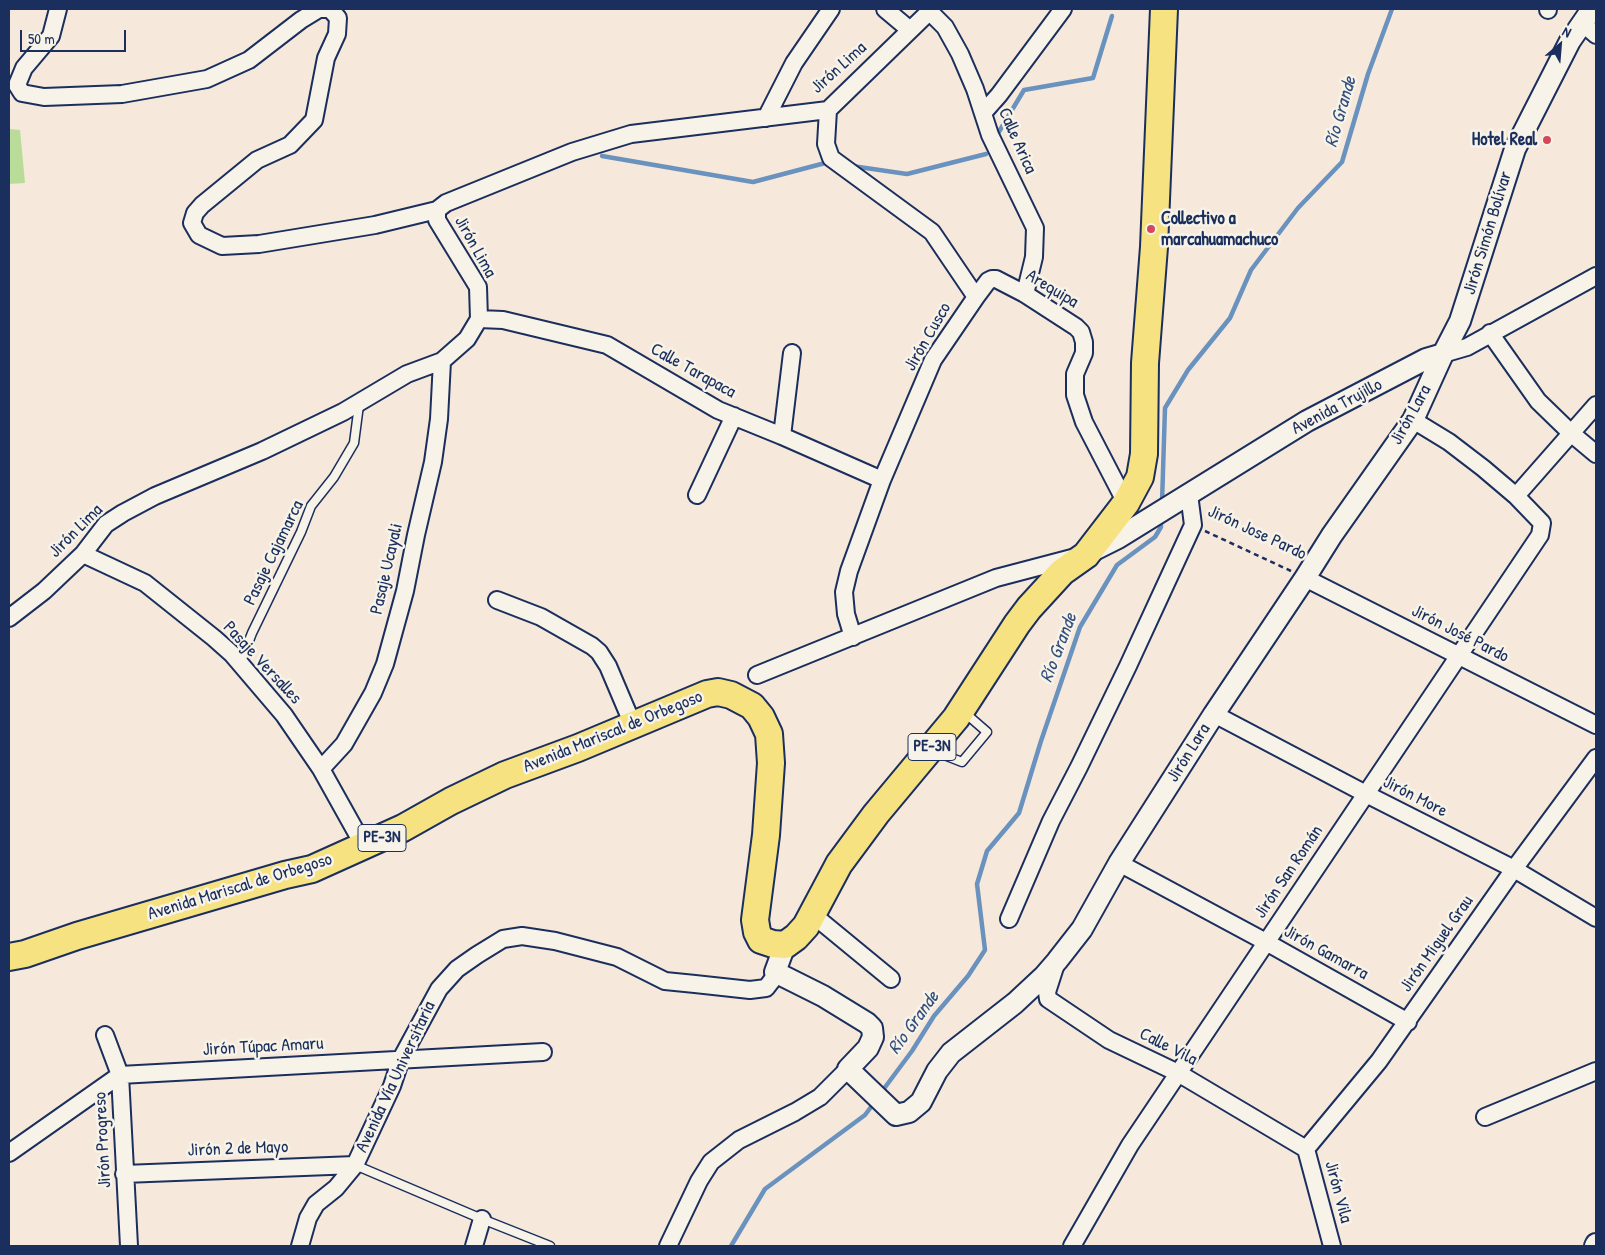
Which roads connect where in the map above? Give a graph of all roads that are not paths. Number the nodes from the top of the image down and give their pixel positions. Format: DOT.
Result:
graph roads {
  1 [pos="58,9"];
  2 [pos="831,9"];
  3 [pos="885,9"];
  4 [pos="1063,9"];
  5 [pos="1164,9"];
  6 [pos="931,10"];
  7 [pos="1590,22"];
  8 [pos="910,30"];
  9 [pos="828,110"];
  10 [pos="983,113"];
  11 [pos="766,118"];
  12 [pos="437,210"];
  13 [pos="1596,276"];
  14 [pos="1025,294"];
  15 [pos="976,297"];
  16 [pos="479,319"];
  17 [pos="1490,333"];
  18 [pos="792,352"];
  19 [pos="1443,354"];
  20 [pos="442,361"];
  21 [pos="359,403"];
  22 [pos="1596,405"];
  23 [pos="734,416"];
  24 [pos="1413,420"];
  25 [pos="1572,434"];
  26 [pos="782,436"];
  27 [pos="1596,454"];
  28 [pos="882,480"];
  29 [pos="698,495"];
  30 [pos="1186,496"];
  31 [pos="1516,496"];
  32 [pos="1126,503"];
  33 [pos="82,554"];
  34 [pos="1086,554"];
  35 [pos="1306,578"];
  36 [pos="497,600"];
  37 [pos="9,618"];
  38 [pos="853,636"];
  39 [pos="1460,656"];
  40 [pos="240,664"];
  41 [pos="757,675"];
  42 [pos="1214,714"];
  43 [pos="633,725"];
  44 [pos="1596,725"];
  45 [pos="1596,758"];
  46 [pos="321,769"];
  47 [pos="1366,794"];
  48 [pos="364,846"];
  49 [pos="1119,863"];
  50 [pos="1514,869"];
  51 [pos="812,914"];
  52 [pos="1596,918"];
  53 [pos="1009,919"];
  54 [pos="1266,942"];
  55 [pos="785,945"];
  56 [pos="9,957"];
  57 [pos="1057,960"];
  58 [pos="775,972"];
  59 [pos="891,979"];
  60 [pos="1408,1022"];
  61 [pos="105,1035"];
  62 [pos="543,1052"];
  63 [pos="401,1059"];
  64 [pos="1596,1071"];
  65 [pos="852,1073"];
  66 [pos="1178,1074"];
  67 [pos="120,1076"];
  68 [pos="1485,1117"];
  69 [pos="1306,1149"];
  70 [pos="9,1153"];
  71 [pos="355,1165"];
  72 [pos="124,1174"];
  73 [pos="482,1219"];
  74 [pos="129,1246"];
  75 [pos="300,1246"];
  76 [pos="474,1246"];
  77 [pos="550,1246"];
  78 [pos="668,1246"];
  79 [pos="1072,1246"];
  80 [pos="1332,1246"];
  1 -- 12 [label="street"];
  2 -- 11 [label="street"];
  3 -- 8 [label="street"];
  4 -- 10 [label="street"];
  5 -- 32 [label="highway"];
  6 -- 8 [label="street, Jirón Lima"];
  6 -- 10 [label="street, Calle Arica"];
  7 -- 19 [label="street, Jirón Simón Bolívar"];
  8 -- 9 [label="street, Jirón Lima"];
  9 -- 11 [label="street, Jirón Lima"];
  9 -- 15 [label="street, Jirón Cusco"];
  10 -- 14 [label="street, Calle Arica"];
  11 -- 12 [label="street, Jirón Lima"];
  12 -- 16 [label="street, Jirón Lima"];
  13 -- 17 [label="street, Avenida Trujillo / PE-3N"];
  14 -- 15 [label="street, Arequipa"];
  14 -- 32 [label="street, Arequipa"];
  15 -- 28 [label="street, Jirón Cusco"];
  16 -- 20 [label="street, Jirón Lima"];
  16 -- 23 [label="street, Calle Tarapaca"];
  17 -- 19 [label="street, Avenida Trujillo / PE-3N"];
  17 -- 25 [label="street"];
  18 -- 26 [label="street"];
  19 -- 24 [label="street, Jirón Lara"];
  19 -- 30 [label="street, Avenida Trujillo / PE-3N"];
  20 -- 21 [label="street, Jirón Lima"];
  20 -- 46 [label="street, Pasaje Ucayali"];
  21 -- 33 [label="street, Jirón Lima"];
  21 -- 40 [label="lane, Pasaje Cajamarca"];
  22 -- 25 [label="street"];
  23 -- 26 [label="street, Calle Tarapaca"];
  23 -- 29 [label="street"];
  24 -- 31 [label="street"];
  24 -- 35 [label="street, Jirón Lara"];
  25 -- 27 [label="street"];
  25 -- 31 [label="street"];
  26 -- 28 [label="street, Calle Tarapaca"];
  28 -- 38 [label="street, Jirón Cusco"];
  30 -- 34 [label="street, Avenida Trujillo / PE-3N"];
  30 -- 53 [label="street, Jirón Jose Pardo"];
  31 -- 39 [label="street, Jirón San Román"];
  32 -- 34 [label="highway"];
  33 -- 37 [label="street, Jirón Lima"];
  33 -- 40 [label="street, Pasaje Versalles"];
  34 -- 38 [label="street"];
  34 -- 51 [label="highway, PE-3N"];
  35 -- 39 [label="street, Jirón José Pardo"];
  35 -- 42 [label="street, Jirón Lara"];
  36 -- 43 [label="street"];
  38 -- 41 [label="street"];
  39 -- 44 [label="street, Jirón José Pardo"];
  39 -- 47 [label="street, Jirón San Román"];
  40 -- 46 [label="street, Pasaje Versalles"];
  42 -- 47 [label="street, Jirón More"];
  42 -- 49 [label="street, Jirón Lara"];
  43 -- 48 [label="highway, Avenida Mariscal de Orbegoso / PE-3N"];
  43 -- 55 [label="highway, Avenida Mariscal de Orbegoso / PE-3N"];
  45 -- 50 [label="street, Jirón Miguel Grau"];
  46 -- 48 [label="street, Pasaje Versalles"];
  47 -- 50 [label="street, Jirón More"];
  47 -- 54 [label="street, Jirón San Román"];
  48 -- 56 [label="highway, Avenida Mariscal de Orbegoso / PE-3N"];
  49 -- 54 [label="street, Jirón Gamarra"];
  49 -- 57 [label="street, Jirón Lara"];
  50 -- 52 [label="street, Jirón More"];
  50 -- 60 [label="street, Jirón Miguel Grau"];
  51 -- 55 [label="highway, PE-3N"];
  51 -- 59 [label="street"];
  54 -- 60 [label="street, Jirón Gamarra"];
  54 -- 66 [label="street, Jirón San Román"];
  55 -- 58 [label="street, Avenida Vía Universitaria"];
  57 -- 65 [label="street, Jirón Lara"];
  57 -- 66 [label="street, Calle Vila"];
  58 -- 63 [label="street, Avenida Vía Universitaria"];
  58 -- 65 [label="street"];
  60 -- 69 [label="street, Jirón Miguel Grau"];
  61 -- 67 [label="street, Jirón Progreso"];
  62 -- 63 [label="street, Jirón Túpac Amaru"];
  63 -- 67 [label="street, Jirón Túpac Amaru"];
  63 -- 71 [label="street, Avenida Vía Universitaria"];
  64 -- 68 [label="street"];
  65 -- 78 [label="street"];
  66 -- 69 [label="street, Calle Vila"];
  66 -- 79 [label="street, Jirón San Román"];
  67 -- 70 [label="street"];
  67 -- 72 [label="street, Jirón Progreso"];
  69 -- 80 [label="street, Jirón Vila"];
  71 -- 72 [label="street, Jirón 2 de Mayo"];
  71 -- 73 [label="lane"];
  71 -- 75 [label="street, Avenida Vía Universitaria"];
  72 -- 74 [label="street, Jirón Progreso"];
  73 -- 76 [label="street"];
  73 -- 77 [label="lane"];
}
